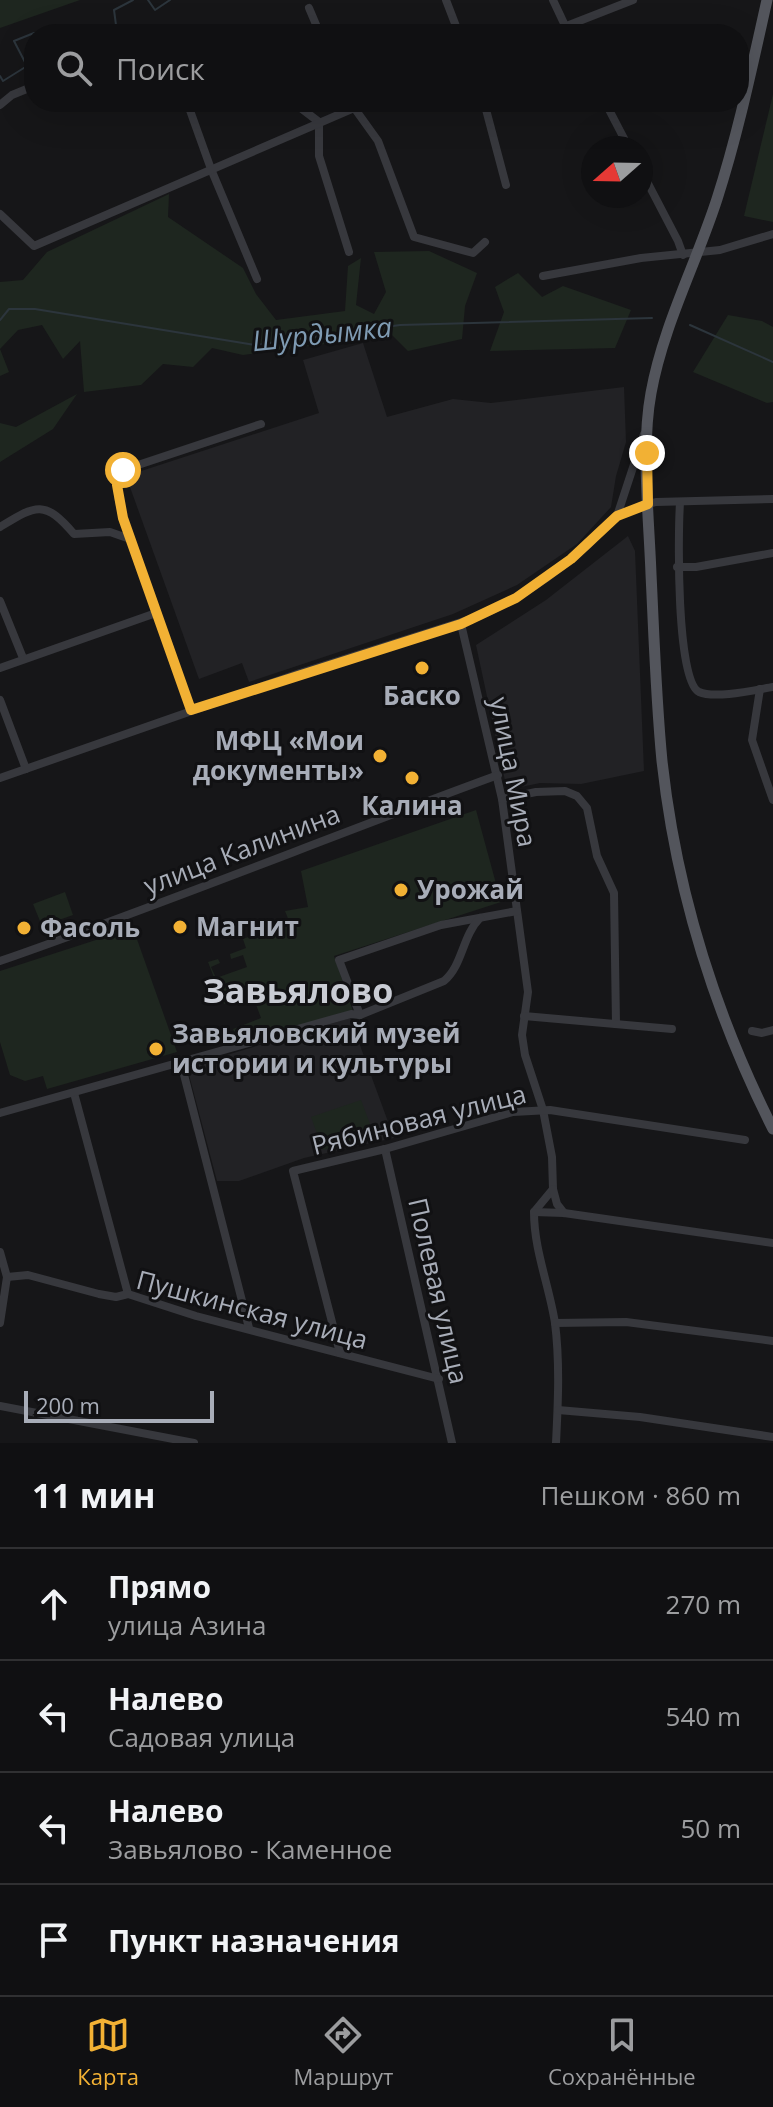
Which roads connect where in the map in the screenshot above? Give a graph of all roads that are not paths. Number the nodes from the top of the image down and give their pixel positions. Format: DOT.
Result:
graph roads {
  1 [pos="446,0"];
  2 [pos="553,0"];
  3 [pos="633,0"];
  4 [pos="767,0"];
  5 [pos="309,8"];
  6 [pos="316,24"];
  7 [pos="455,24"];
  8 [pos="565,24"];
  9 [pos="581,24"];
  10 [pos="749,74"];
  11 [pos="24,90"];
  12 [pos="0,105"];
  13 [pos="191,112"];
  14 [pos="306,112"];
  15 [pos="338,112"];
  16 [pos="357,112"];
  17 [pos="487,112"];
  18 [pos="610,112"];
  19 [pos="740,112"];
  20 [pos="319,122"];
  21 [pos="623,136"];
  22 [pos="211,169"];
  23 [pos="506,185"];
  24 [pos="653,193"];
  25 [pos="0,214"];
  26 [pos="773,234"];
  27 [pos="485,242"];
  28 [pos="349,252"];
  29 [pos="698,253"];
  30 [pos="683,255"];
  31 [pos="543,276"];
  32 [pos="257,279"];
  33 [pos="261,424"];
  34 [pos="646,425"];
  35 [pos="773,499"];
  36 [pos="680,503"];
  37 [pos="648,504"];
  38 [pos="617,516"];
  39 [pos="0,527"];
  40 [pos="130,539"];
  41 [pos="773,553"];
  42 [pos="677,567"];
  43 [pos="0,601"];
  44 [pos="156,613"];
  45 [pos="461,624"];
  46 [pos="23,658"];
  47 [pos="0,668"];
  48 [pos="773,687"];
  49 [pos="760,689"];
  50 [pos="0,700"];
  51 [pos="191,710"];
  52 [pos="26,769"];
  53 [pos="498,775"];
  54 [pos="0,778"];
  55 [pos="502,799"];
  56 [pos="773,800"];
  57 [pos="517,911"];
  58 [pos="480,918"];
  59 [pos="0,961"];
  60 [pos="360,1015"];
  61 [pos="524,1016"];
  62 [pos="616,1024"];
  63 [pos="672,1029"];
  64 [pos="773,1030"];
  65 [pos="752,1031"];
  66 [pos="181,1063"];
  67 [pos="74,1093"];
  68 [pos="543,1110"];
  69 [pos="0,1113"];
  70 [pos="773,1129"];
  71 [pos="745,1140"];
  72 [pos="385,1149"];
  73 [pos="553,1189"];
  74 [pos="534,1212"];
  75 [pos="564,1213"];
  76 [pos="773,1243"];
  77 [pos="0,1252"];
  78 [pos="7,1277"];
  79 [pos="128,1294"];
  80 [pos="0,1323"];
  81 [pos="555,1323"];
  82 [pos="249,1328"];
  83 [pos="773,1341"];
  84 [pos="340,1353"];
  85 [pos="439,1379"];
  86 [pos="0,1406"];
  87 [pos="558,1410"];
  88 [pos="773,1437"];
  89 [pos="194,1443"];
  90 [pos="452,1443"];
  91 [pos="556,1443"];
  1 -- 7 [label="street"];
  2 -- 8 [label="street"];
  3 -- 9 [label="street"];
  4 -- 10 [label="main road"];
  5 -- 6 [label="street"];
  11 -- 12 [label="street"];
  13 -- 22 [label="street"];
  14 -- 20 [label="street"];
  15 -- 20 [label="street"];
  16 -- 27 [label="street"];
  17 -- 23 [label="street"];
  18 -- 21 [label="street"];
  19 -- 29 [label="main road"];
  20 -- 22 [label="street"];
  20 -- 28 [label="street"];
  22 -- 25 [label="street"];
  22 -- 32 [label="street"];
  24 -- 30 [label="street"];
  26 -- 29 [label="street"];
  29 -- 30 [label="street"];
  29 -- 34 [label="main road"];
  30 -- 31 [label="street"];
  33 -- 40 [label="street"];
  34 -- 37 [label="main road"];
  34 -- 38 [label="street"];
  35 -- 36 [label="street"];
  36 -- 37 [label="street"];
  36 -- 42 [label="street"];
  37 -- 38 [label="street"];
  37 -- 70 [label="main road"];
  38 -- 45 [label="street"];
  39 -- 40 [label="street"];
  40 -- 44 [label="street"];
  41 -- 42 [label="street"];
  42 -- 49 [label="street"];
  43 -- 46 [label="street"];
  44 -- 46 [label="street"];
  44 -- 51 [label="street"];
  45 -- 51 [label="street"];
  45 -- 53 [label="street, улица Мира"];
  46 -- 47 [label="street"];
  48 -- 49 [label="street"];
  49 -- 56 [label="street"];
  50 -- 52 [label="street"];
  51 -- 52 [label="street"];
  52 -- 54 [label="street"];
  53 -- 55 [label="street, улица Мира"];
  53 -- 59 [label="street, улица Калинина"];
  55 -- 57 [label="street, улица Мира"];
  55 -- 62 [label="street"];
  57 -- 58 [label="street"];
  57 -- 61 [label="street, улица Мира"];
  58 -- 60 [label="street"];
  58 -- 60 [label="street"];
  60 -- 66 [label="street"];
  61 -- 62 [label="street"];
  61 -- 68 [label="street, улица Мира"];
  62 -- 63 [label="street"];
  64 -- 65 [label="street"];
  66 -- 67 [label="street"];
  66 -- 82 [label="street"];
  67 -- 69 [label="street"];
  67 -- 79 [label="street"];
  68 -- 71 [label="street, Рябиновая улица"];
  68 -- 72 [label="street, Рябиновая улица"];
  68 -- 73 [label="street, улица Мира"];
  72 -- 84 [label="street, Рябиновая улица"];
  72 -- 85 [label="street, Полевая улица"];
  73 -- 74 [label="street"];
  73 -- 75 [label="street"];
  74 -- 75 [label="street"];
  74 -- 81 [label="street"];
  75 -- 76 [label="street"];
  77 -- 78 [label="street"];
  78 -- 79 [label="street, Пушкинская улица"];
  78 -- 80 [label="street"];
  79 -- 82 [label="street, Пушкинская улица"];
  81 -- 83 [label="street"];
  81 -- 87 [label="street"];
  82 -- 84 [label="street, Пушкинская улица"];
  84 -- 85 [label="street, Пушкинская улица"];
  85 -- 90 [label="street, Полевая улица"];
  86 -- 89 [label="street"];
  87 -- 88 [label="street"];
  87 -- 91 [label="street"];
}
